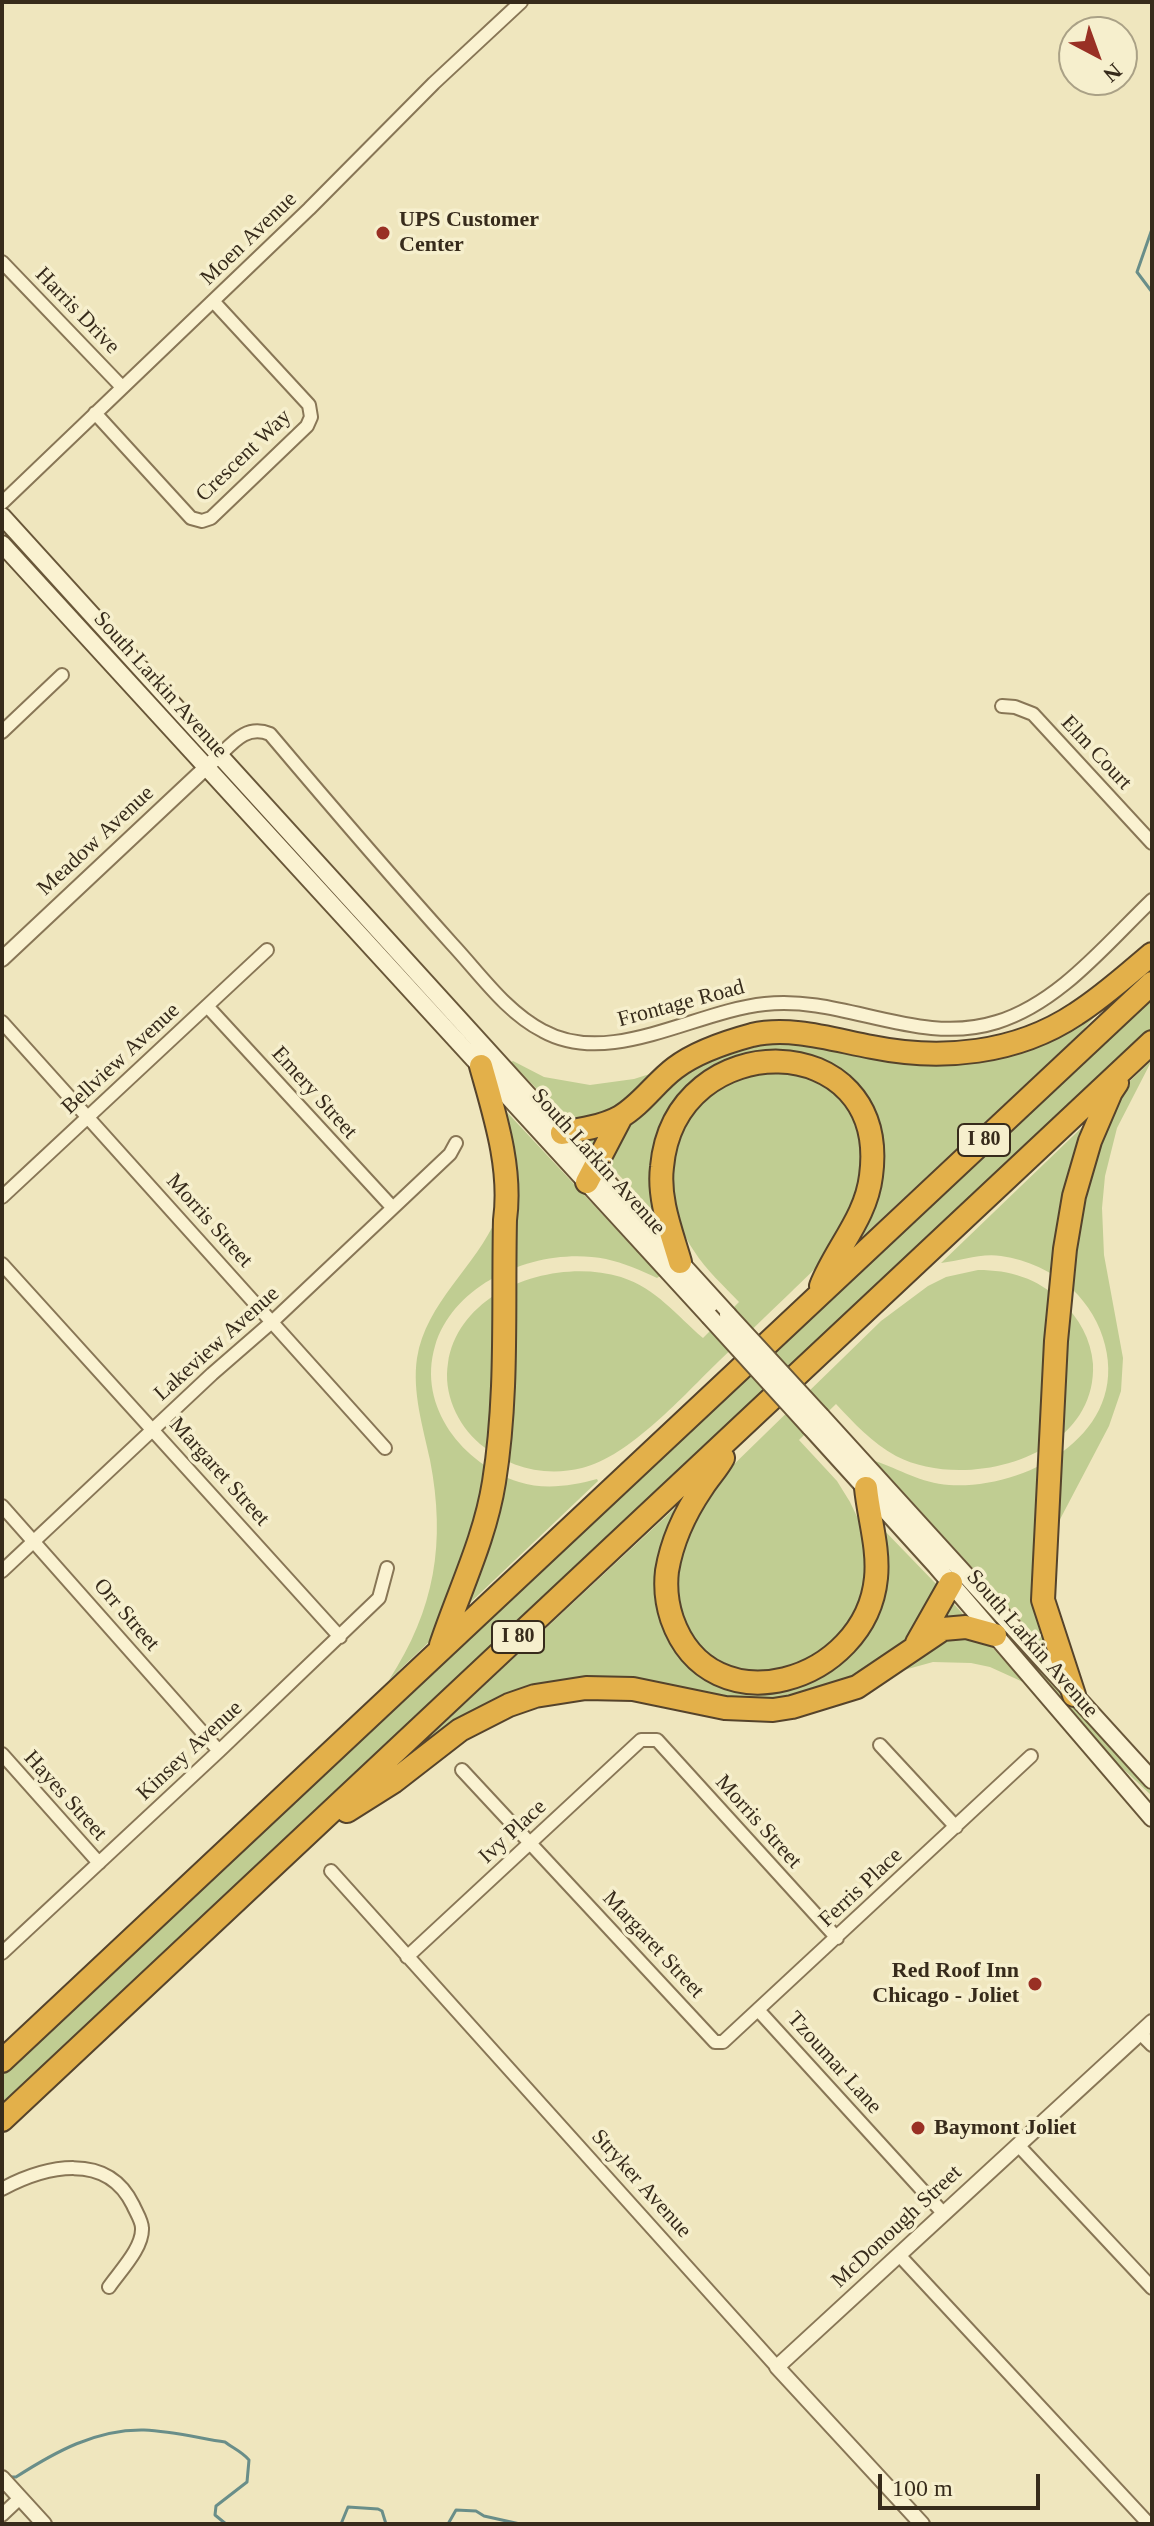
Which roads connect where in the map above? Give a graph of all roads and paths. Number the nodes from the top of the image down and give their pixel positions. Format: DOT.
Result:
graph roads {
  1 [pos="521,2"];
  2 [pos="2,262"];
  3 [pos="213,301"];
  4 [pos="122,387"];
  5 [pos="95,413"];
  6 [pos="2,503"];
  7 [pos="2,516"];
  8 [pos="2,544"];
  9 [pos="62,675"];
  10 [pos="1002,706"];
  11 [pos="2,732"];
  12 [pos="220,755"];
  13 [pos="206,768"];
  14 [pos="1152,843"];
  15 [pos="1152,900"];
  16 [pos="267,950"];
  17 [pos="1152,954"];
  18 [pos="2,959"];
  19 [pos="1152,983"];
  20 [pos="207,1006"];
  21 [pos="2,1022"];
  22 [pos="1144,1049"];
  23 [pos="481,1066"];
  24 [pos="88,1117"];
  25 [pos="621,1117"];
  26 [pos="562,1133"];
  27 [pos="456,1143"];
  28 [pos="590,1175"];
  29 [pos="2,1197"];
  30 [pos="392,1207"];
  31 [pos="680,1262"];
  32 [pos="2,1264"];
  33 [pos="816,1298"];
  34 [pos="273,1321"];
  35 [pos="815,1422"];
  36 [pos="153,1429"];
  37 [pos="734,1435"];
  38 [pos="385,1448"];
  39 [pos="866,1488"];
  40 [pos="2,1506"];
  41 [pos="34,1541"];
  42 [pos="387,1568"];
  43 [pos="2,1571"];
  44 [pos="951,1583"];
  45 [pos="995,1635"];
  46 [pos="340,1637"];
  47 [pos="917,1644"];
  48 [pos="440,1650"];
  49 [pos="1074,1695"];
  50 [pos="646,1739"];
  51 [pos="880,1745"];
  52 [pos="219,1751"];
  53 [pos="2,1754"];
  54 [pos="1031,1756"];
  55 [pos="462,1770"];
  56 [pos="1152,1780"];
  57 [pos="1152,1818"];
  58 [pos="956,1827"];
  59 [pos="302,1839"];
  60 [pos="532,1843"];
  61 [pos="99,1863"];
  62 [pos="331,1871"];
  63 [pos="837,1938"];
  64 [pos="2,1953"];
  65 [pos="407,1957"];
  66 [pos="759,2011"];
  67 [pos="1152,2022"];
  68 [pos="1140,2033"];
  69 [pos="715,2042"];
  70 [pos="1152,2045"];
  71 [pos="2,2061"];
  72 [pos="2,2120"];
  73 [pos="1018,2145"];
  74 [pos="2,2189"];
  75 [pos="944,2214"];
  76 [pos="899,2255"];
  77 [pos="109,2287"];
  78 [pos="1152,2288"];
  79 [pos="777,2367"];
  80 [pos="2,2478"];
  81 [pos="20,2498"];
  82 [pos="2,2515"];
  83 [pos="44,2524"];
  84 [pos="922,2524"];
  85 [pos="1149,2524"];
  1 -- 3 [label="street, Moen Avenue"];
  2 -- 4 [label="street, Harris Drive"];
  3 -- 4 [label="street, Moen Avenue"];
  3 -- 5 [label="street, Crescent Way"];
  4 -- 5 [label="street, Moen Avenue"];
  5 -- 6 [label="street, Moen Avenue"];
  7 -- 12 [label="main road, South Larkin Avenue"];
  8 -- 13 [label="main road, South Larkin Avenue"];
  9 -- 11 [label="street"];
  10 -- 14 [label="street, Elm Court"];
  12 -- 13 [label="street, Meadow Avenue"];
  12 -- 15 [label="street, Frontage Road"];
  12 -- 26 [label="main road, South Larkin Avenue"];
  13 -- 18 [label="street, Meadow Avenue"];
  13 -- 23 [label="main road, South Larkin Avenue"];
  16 -- 20 [label="street, Bellview Avenue"];
  17 -- 25 [label="highway"];
  19 -- 33 [label="highway, I 80"];
  20 -- 24 [label="street, Bellview Avenue"];
  20 -- 30 [label="street, Emery Street"];
  21 -- 24 [label="street, Morris Street"];
  22 -- 37 [label="highway, I 80"];
  22 -- 49 [label="highway"];
  23 -- 28 [label="main road, South Larkin Avenue"];
  23 -- 48 [label="highway"];
  24 -- 29 [label="street, Bellview Avenue"];
  24 -- 34 [label="street, Morris Street"];
  25 -- 26 [label="highway"];
  25 -- 28 [label="highway"];
  26 -- 28 [label="main road, South Larkin Avenue"];
  27 -- 30 [label="street, Lakeview Avenue"];
  28 -- 31 [label="main road, South Larkin Avenue"];
  28 -- 35 [label="main road, South Larkin Avenue, bridge"];
  30 -- 34 [label="street, Lakeview Avenue"];
  31 -- 33 [label="highway"];
  31 -- 35 [label="main road, South Larkin Avenue, bridge"];
  32 -- 36 [label="street, Margaret Street"];
  33 -- 48 [label="highway, I 80"];
  34 -- 36 [label="street, Lakeview Avenue"];
  34 -- 38 [label="street, Morris Street"];
  35 -- 39 [label="main road, South Larkin Avenue"];
  35 -- 49 [label="main road, South Larkin Avenue"];
  36 -- 41 [label="street, Lakeview Avenue"];
  36 -- 46 [label="street, Margaret Street"];
  37 -- 39 [label="highway"];
  37 -- 59 [label="highway, I 80"];
  39 -- 44 [label="main road, South Larkin Avenue"];
  40 -- 41 [label="street, Orr Street"];
  41 -- 43 [label="street, Lakeview Avenue"];
  41 -- 52 [label="street, Orr Street"];
  42 -- 46 [label="street, Kinsey Avenue"];
  44 -- 45 [label="main road, South Larkin Avenue"];
  44 -- 47 [label="highway"];
  45 -- 47 [label="highway"];
  45 -- 57 [label="main road, South Larkin Avenue"];
  46 -- 52 [label="street, Kinsey Avenue"];
  47 -- 59 [label="highway"];
  48 -- 71 [label="highway, I 80"];
  49 -- 56 [label="main road, South Larkin Avenue"];
  50 -- 60 [label="street, Ivy Place"];
  50 -- 63 [label="street, Morris Street"];
  51 -- 58 [label="street"];
  52 -- 61 [label="street, Kinsey Avenue"];
  53 -- 61 [label="street, Hayes Street"];
  54 -- 58 [label="street, Ferris Place"];
  55 -- 60 [label="street, Margaret Street"];
  58 -- 63 [label="street, Ferris Place"];
  59 -- 72 [label="highway, I 80"];
  60 -- 65 [label="street, Ivy Place"];
  60 -- 69 [label="street, Margaret Street"];
  61 -- 64 [label="street, Kinsey Avenue"];
  62 -- 65 [label="street, Stryker Avenue"];
  63 -- 66 [label="street, Ferris Place"];
  65 -- 79 [label="street, Stryker Avenue"];
  66 -- 69 [label="street, Ferris Place"];
  66 -- 75 [label="street, Tzoumar Lane"];
  67 -- 68 [label="street, McDonough Street"];
  68 -- 70 [label="street"];
  68 -- 73 [label="street, McDonough Street"];
  73 -- 75 [label="street, McDonough Street"];
  73 -- 78 [label="street"];
  74 -- 77 [label="street"];
  75 -- 76 [label="street, McDonough Street"];
  76 -- 79 [label="street, McDonough Street"];
  76 -- 85 [label="street"];
  79 -- 84 [label="street, Stryker Avenue"];
  80 -- 81 [label="street"];
  81 -- 82 [label="street"];
  81 -- 83 [label="street"];
}
